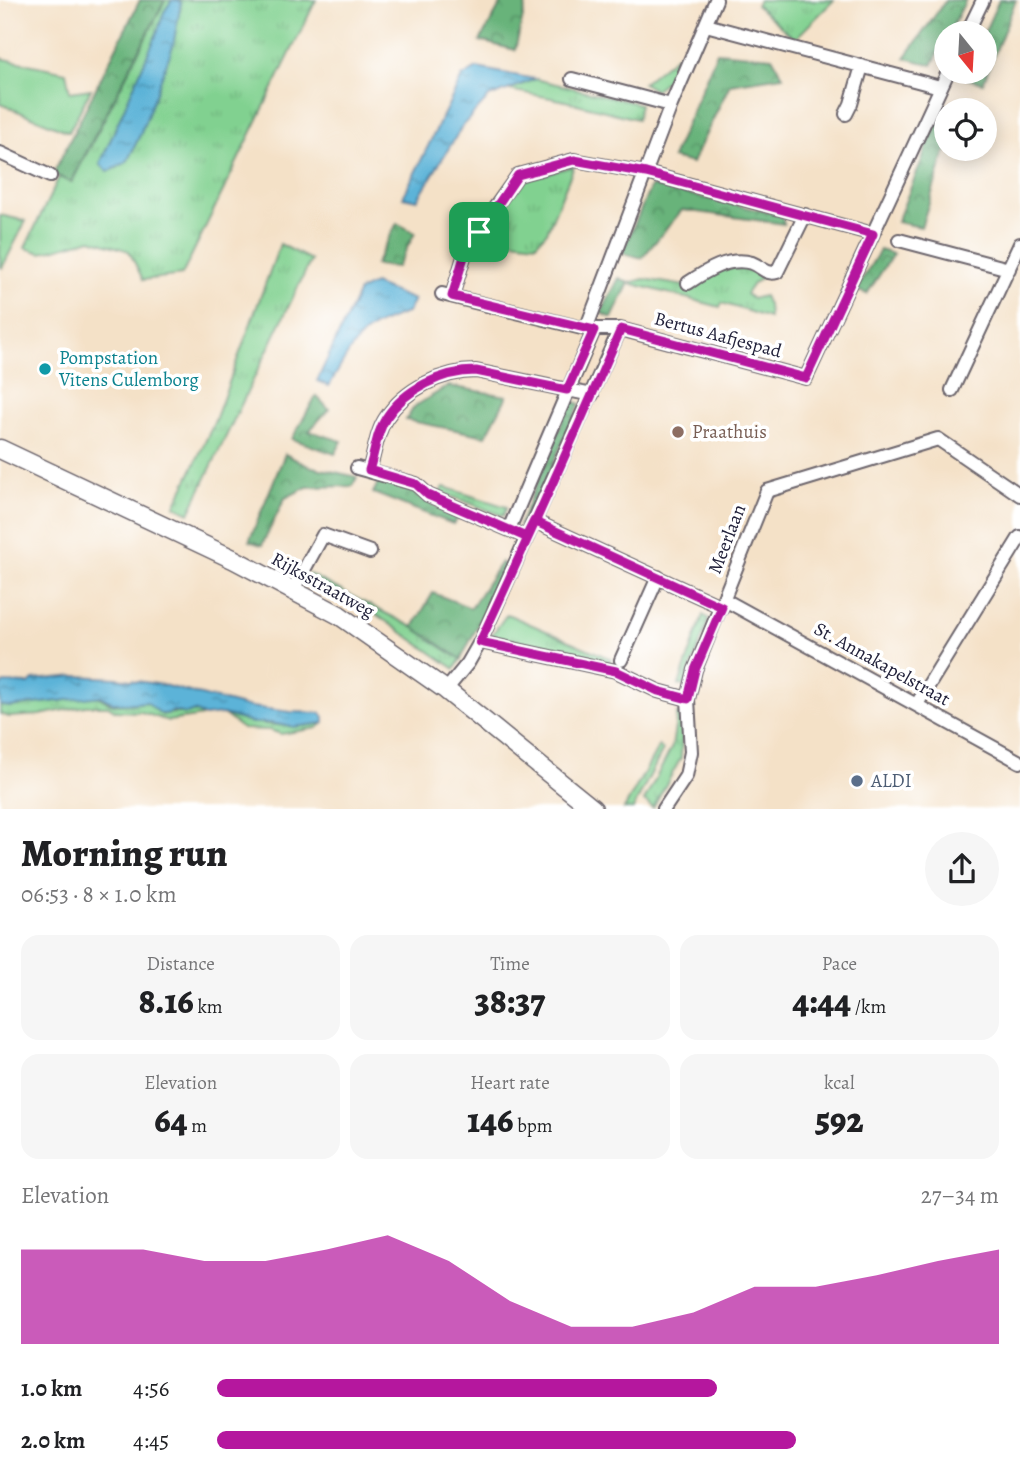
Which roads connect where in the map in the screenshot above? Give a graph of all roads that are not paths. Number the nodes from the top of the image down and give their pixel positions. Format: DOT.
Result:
graph roads {
  1 [pos="716,0"];
  2 [pos="983,0"];
  3 [pos="973,21"];
  4 [pos="706,24"];
  5 [pos="862,66"];
  6 [pos="572,79"];
  7 [pos="942,84"];
  8 [pos="940,87"];
  9 [pos="671,105"];
  10 [pos="846,114"];
  11 [pos="0,153"];
  12 [pos="646,173"];
  13 [pos="50,176"];
  14 [pos="806,215"];
  15 [pos="873,234"];
  16 [pos="899,240"];
  17 [pos="1020,244"];
  18 [pos="1009,269"];
  19 [pos="688,283"];
  20 [pos="590,329"];
  21 [pos="621,329"];
  22 [pos="567,390"];
  23 [pos="952,390"];
  24 [pos="592,395"];
  25 [pos="0,449"];
  26 [pos="1020,495"];
  27 [pos="534,521"];
  28 [pos="509,529"];
  29 [pos="526,537"];
  30 [pos="1020,537"];
  31 [pos="370,552"];
  32 [pos="658,578"];
  33 [pos="293,590"];
  34 [pos="723,604"];
  35 [pos="480,642"];
  36 [pos="621,660"];
  37 [pos="446,690"];
  38 [pos="688,699"];
  39 [pos="917,705"];
  40 [pos="1020,762"];
  41 [pos="593,809"];
  42 [pos="664,809"];
  1 -- 4 [label="street"];
  2 -- 3 [label="street"];
  4 -- 5 [label="street"];
  4 -- 9 [label="street"];
  5 -- 8 [label="street"];
  5 -- 10 [label="street"];
  6 -- 9 [label="street"];
  7 -- 8 [label="street"];
  8 -- 15 [label="street"];
  9 -- 12 [label="street"];
  11 -- 13 [label="street"];
  12 -- 14 [label="street"];
  12 -- 20 [label="street"];
  12 -- 20 [label="street, Bertus Aafjespad"];
  14 -- 15 [label="street"];
  14 -- 19 [label="street"];
  15 -- 21 [label="street, Bertus Aafjespad"];
  16 -- 18 [label="street"];
  17 -- 18 [label="street"];
  18 -- 23 [label="street"];
  20 -- 21 [label="street, Bertus Aafjespad"];
  20 -- 22 [label="street"];
  21 -- 24 [label="street"];
  22 -- 24 [label="street"];
  22 -- 28 [label="street"];
  22 -- 28 [label="street"];
  24 -- 27 [label="street"];
  25 -- 33 [label="street, Rijksstraatweg"];
  26 -- 34 [label="street, Meerlaan"];
  27 -- 29 [label="street"];
  27 -- 32 [label="street, St. Annakapelstraat"];
  28 -- 29 [label="street"];
  29 -- 35 [label="street"];
  30 -- 39 [label="street"];
  31 -- 33 [label="street"];
  32 -- 34 [label="street, St. Annakapelstraat"];
  32 -- 36 [label="street"];
  33 -- 37 [label="street, Rijksstraatweg"];
  34 -- 38 [label="street, Meerlaan"];
  34 -- 39 [label="street, St. Annakapelstraat"];
  35 -- 37 [label="street"];
  35 -- 38 [label="street"];
  37 -- 41 [label="street, Rijksstraatweg"];
  38 -- 42 [label="street, Meerlaan"];
  39 -- 40 [label="street, St. Annakapelstraat"];
}
